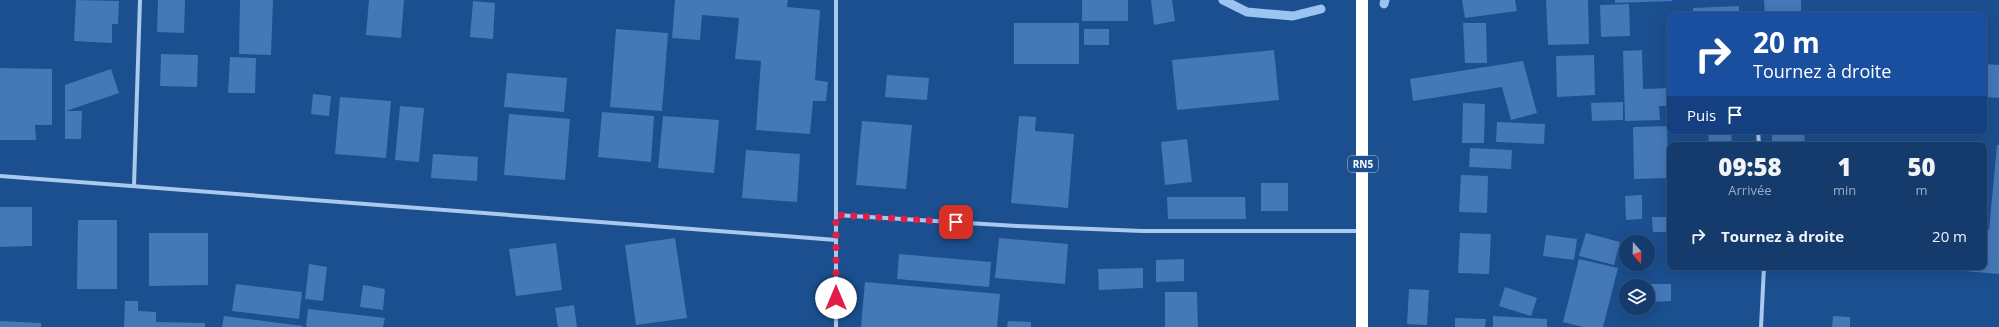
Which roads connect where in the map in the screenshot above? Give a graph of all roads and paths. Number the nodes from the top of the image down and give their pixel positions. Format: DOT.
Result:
graph roads {
  1 [pos="140,0"];
  2 [pos="836,0"];
  3 [pos="1362,0"];
  4 [pos="0,176"];
  5 [pos="134,185"];
  6 [pos="836,215"];
  7 [pos="1363,231"];
  8 [pos="836,240"];
  9 [pos="1764,270"];
  10 [pos="836,327"];
  11 [pos="1362,327"];
  12 [pos="1761,327"];
  1 -- 5 [label="street"];
  2 -- 6 [label="street"];
  3 -- 7 [label="highway, RN5"];
  4 -- 5 [label="street"];
  5 -- 8 [label="street"];
  6 -- 7 [label="street"];
  6 -- 8 [label="street"];
  7 -- 11 [label="highway, RN5"];
  8 -- 10 [label="street"];
  9 -- 12 [label="street"];
}
